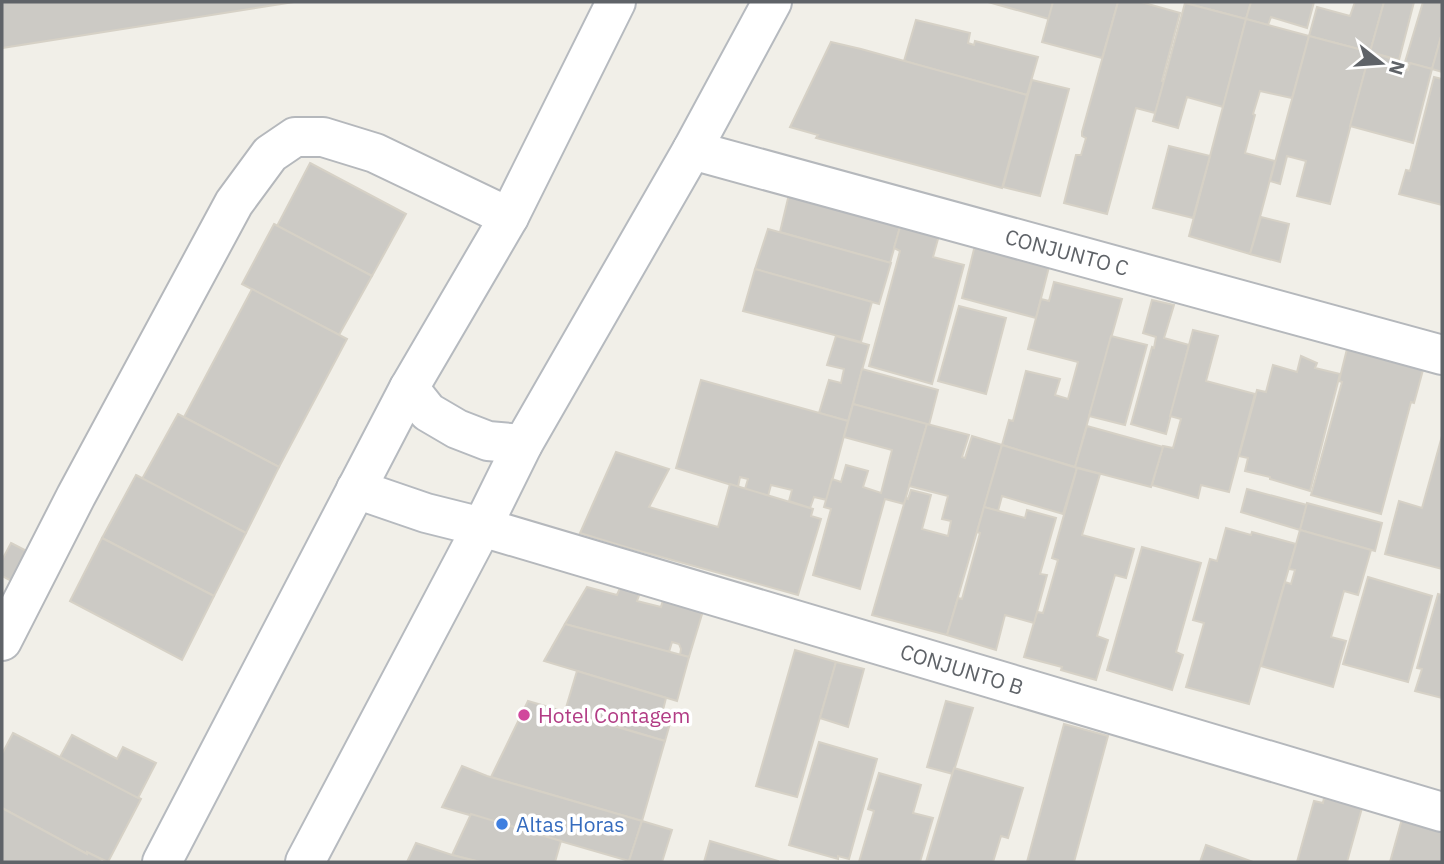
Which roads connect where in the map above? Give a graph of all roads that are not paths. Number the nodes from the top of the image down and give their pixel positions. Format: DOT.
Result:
graph roads {
  1 [pos="616,2"];
  2 [pos="772,2"];
  3 [pos="692,150"];
  4 [pos="509,217"];
  5 [pos="1442,355"];
  6 [pos="409,388"];
  7 [pos="523,444"];
  8 [pos="356,489"];
  9 [pos="482,527"];
  10 [pos="2,642"];
  11 [pos="1442,812"];
  12 [pos="162,862"];
  13 [pos="305,862"];
  1 -- 4 [label="street"];
  2 -- 3 [label="street"];
  3 -- 5 [label="street, CONJUNTO C"];
  3 -- 7 [label="street"];
  4 -- 6 [label="street"];
  4 -- 10 [label="street"];
  6 -- 7 [label="street"];
  6 -- 8 [label="street"];
  7 -- 9 [label="street"];
  8 -- 9 [label="street, CONJUNTO B"];
  8 -- 12 [label="street"];
  9 -- 11 [label="street, CONJUNTO B"];
  9 -- 13 [label="street"];
}
